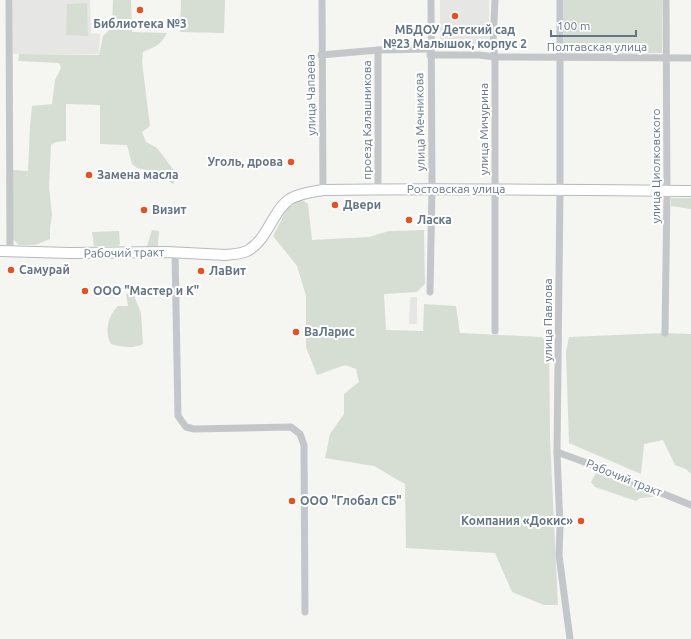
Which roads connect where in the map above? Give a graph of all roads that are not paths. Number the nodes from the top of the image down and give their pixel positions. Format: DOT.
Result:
graph roads {
  1 [pos="9,0"];
  2 [pos="322,0"];
  3 [pos="431,0"];
  4 [pos="495,0"];
  5 [pos="560,0"];
  6 [pos="666,0"];
  7 [pos="378,50"];
  8 [pos="430,52"];
  9 [pos="321,55"];
  10 [pos="495,57"];
  11 [pos="560,57"];
  12 [pos="667,58"];
  13 [pos="691,58"];
  14 [pos="378,189"];
  15 [pos="432,189"];
  16 [pos="496,189"];
  17 [pos="323,190"];
  18 [pos="560,191"];
  19 [pos="667,191"];
  20 [pos="691,191"];
  21 [pos="5,251"];
  22 [pos="247,251"];
  23 [pos="175,252"];
  24 [pos="430,292"];
  25 [pos="495,331"];
  26 [pos="665,333"];
  27 [pos="557,452"];
  28 [pos="691,505"];
  29 [pos="306,612"];
  30 [pos="570,639"];
  1 -- 21 [label="street"];
  2 -- 9 [label="street, улица Чапаева"];
  3 -- 8 [label="street, улица Мечникова"];
  4 -- 10 [label="street, улица Мичурина"];
  5 -- 11 [label="street, улица Павлова"];
  6 -- 12 [label="street, улица Циолковского"];
  7 -- 8 [label="street, Полтавская улица"];
  7 -- 9 [label="street, Полтавская улица"];
  7 -- 14 [label="street, проезд Калашникова"];
  8 -- 10 [label="street, Полтавская улица"];
  8 -- 15 [label="street, улица Мечникова"];
  9 -- 17 [label="street, улица Чапаева"];
  10 -- 11 [label="street, Полтавская улица"];
  10 -- 16 [label="street, улица Мичурина"];
  11 -- 12 [label="street, Полтавская улица"];
  11 -- 18 [label="street, улица Павлова"];
  12 -- 13 [label="street, Полтавская улица"];
  12 -- 19 [label="street, улица Циолковского"];
  14 -- 15 [label="street, Ростовская улица"];
  14 -- 17 [label="street, Ростовская улица"];
  15 -- 16 [label="street, Ростовская улица"];
  15 -- 24 [label="street, улица Мечникова"];
  16 -- 18 [label="street, Ростовская улица"];
  16 -- 25 [label="street, улица Мичурина"];
  17 -- 22 [label="street, Ростовская улица"];
  18 -- 19 [label="street, Ростовская улица"];
  18 -- 27 [label="street, улица Павлова"];
  19 -- 20 [label="street, Ростовская улица"];
  19 -- 26 [label="street, улица Циолковского"];
  21 -- 23 [label="street, Рабочий тракт"];
  22 -- 23 [label="street, Рабочий тракт"];
  23 -- 29 [label="street"];
  27 -- 28 [label="street, Рабочий тракт"];
  27 -- 30 [label="street, улица Павлова"];
}
